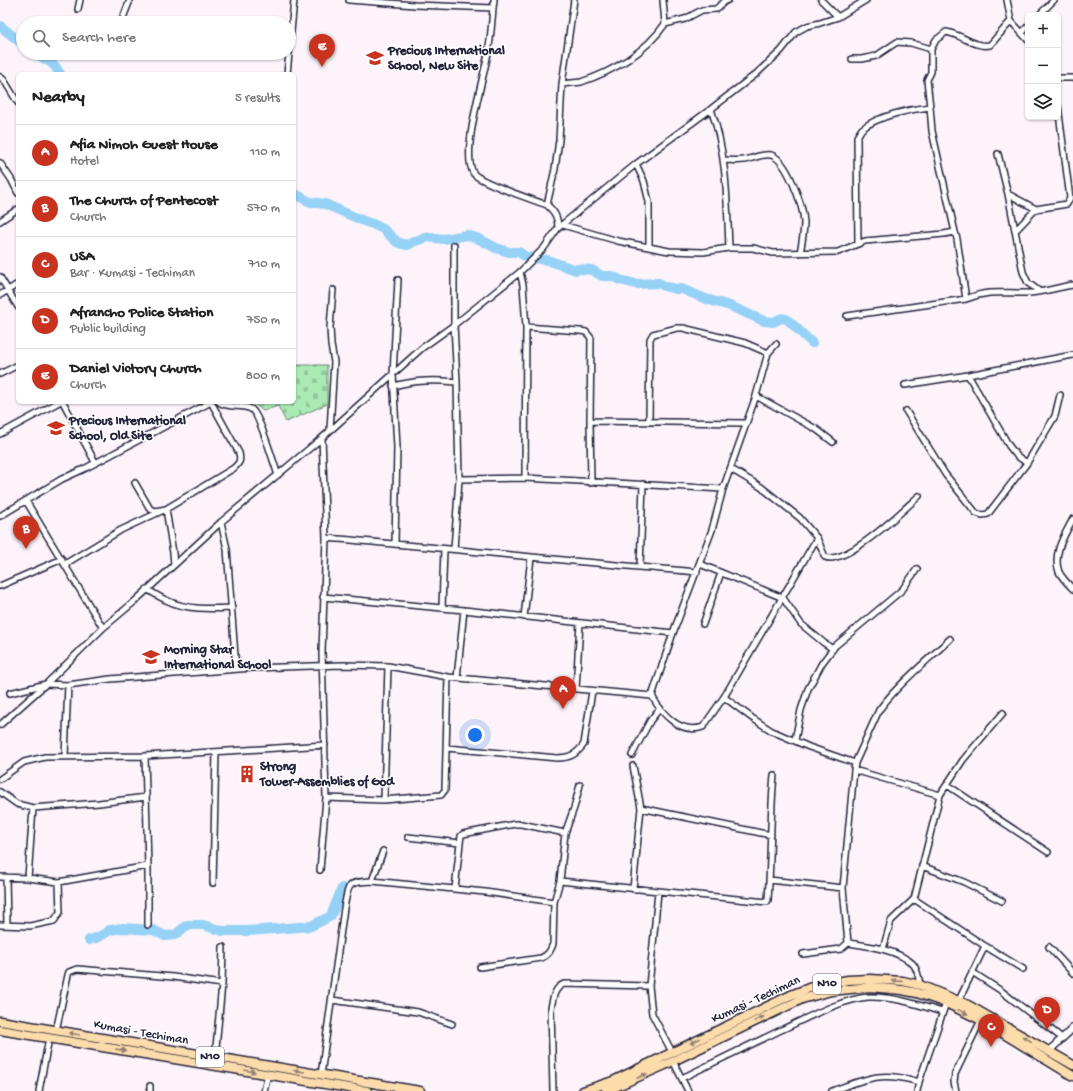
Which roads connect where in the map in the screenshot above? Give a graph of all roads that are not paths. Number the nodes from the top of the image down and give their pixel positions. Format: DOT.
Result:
graph roads {
  1 [pos="80,0"];
  2 [pos="130,0"];
  3 [pos="294,0"];
  4 [pos="349,0"];
  5 [pos="494,0"];
  6 [pos="574,0"];
  7 [pos="663,0"];
  8 [pos="821,0"];
  9 [pos="866,0"];
  10 [pos="1006,0"];
  11 [pos="1054,0"];
  12 [pos="725,1"];
  13 [pos="378,2"];
  14 [pos="415,3"];
  15 [pos="493,8"];
  16 [pos="78,9"];
  17 [pos="1042,12"];
  18 [pos="124,16"];
  19 [pos="292,16"];
  20 [pos="838,16"];
  21 [pos="1010,21"];
  22 [pos="664,24"];
  23 [pos="1025,30"];
  24 [pos="1022,33"];
  25 [pos="1025,36"];
  26 [pos="931,49"];
  27 [pos="852,59"];
  28 [pos="288,60"];
  29 [pos="287,72"];
  30 [pos="0,77"];
  31 [pos="1061,78"];
  32 [pos="1073,78"];
  33 [pos="562,84"];
  34 [pos="16,100"];
  35 [pos="930,107"];
  36 [pos="711,109"];
  37 [pos="1060,120"];
  38 [pos="998,154"];
  39 [pos="723,160"];
  40 [pos="0,163"];
  41 [pos="636,164"];
  42 [pos="16,189"];
  43 [pos="1008,194"];
  44 [pos="547,206"];
  45 [pos="1036,209"];
  46 [pos="16,210"];
  47 [pos="0,221"];
  48 [pos="560,226"];
  49 [pos="1015,231"];
  50 [pos="955,232"];
  51 [pos="858,244"];
  52 [pos="454,245"];
  53 [pos="649,246"];
  54 [pos="729,248"];
  55 [pos="800,253"];
  56 [pos="520,272"];
  57 [pos="0,277"];
  58 [pos="398,280"];
  59 [pos="16,285"];
  60 [pos="1073,285"];
  61 [pos="8,290"];
  62 [pos="333,290"];
  63 [pos="1039,291"];
  64 [pos="0,295"];
  65 [pos="966,299"];
  66 [pos="16,304"];
  67 [pos="847,316"];
  68 [pos="454,325"];
  69 [pos="526,327"];
  70 [pos="776,344"];
  71 [pos="768,353"];
  72 [pos="1073,355"];
  73 [pos="16,366"];
  74 [pos="0,374"];
  75 [pos="393,374"];
  76 [pos="968,375"];
  77 [pos="457,382"];
  78 [pos="905,385"];
  79 [pos="393,386"];
  80 [pos="1060,395"];
  81 [pos="756,396"];
  82 [pos="55,404"];
  83 [pos="64,404"];
  84 [pos="207,404"];
  85 [pos="212,404"];
  86 [pos="222,404"];
  87 [pos="906,411"];
  88 [pos="590,421"];
  89 [pos="649,422"];
  90 [pos="745,423"];
  91 [pos="330,430"];
  92 [pos="0,434"];
  93 [pos="322,438"];
  94 [pos="833,442"];
  95 [pos="95,462"];
  96 [pos="1027,463"];
  97 [pos="731,469"];
  98 [pos="278,475"];
  99 [pos="525,478"];
  100 [pos="459,479"];
  101 [pos="135,483"];
  102 [pos="591,483"];
  103 [pos="643,484"];
  104 [pos="723,489"];
  105 [pos="919,496"];
  106 [pos="26,501"];
  107 [pos="166,509"];
  108 [pos="0,516"];
  109 [pos="1073,519"];
  110 [pos="221,522"];
  111 [pos="326,538"];
  112 [pos="817,538"];
  113 [pos="395,544"];
  114 [pos="444,549"];
  115 [pos="454,549"];
  116 [pos="531,558"];
  117 [pos="62,559"];
  118 [pos="65,564"];
  119 [pos="700,564"];
  120 [pos="174,565"];
  121 [pos="640,567"];
  122 [pos="917,569"];
  123 [pos="696,572"];
  124 [pos="722,573"];
  125 [pos="0,586"];
  126 [pos="147,589"];
  127 [pos="1073,589"];
  128 [pos="323,598"];
  129 [pos="783,598"];
  130 [pos="232,608"];
  131 [pos="442,608"];
  132 [pos="464,610"];
  133 [pos="524,617"];
  134 [pos="580,623"];
  135 [pos="703,624"];
  136 [pos="103,628"];
  137 [pos="673,633"];
  138 [pos="950,639"];
  139 [pos="833,649"];
  140 [pos="322,666"];
  141 [pos="388,666"];
  142 [pos="236,669"];
  143 [pos="448,677"];
  144 [pos="458,678"];
  145 [pos="46,684"];
  146 [pos="68,685"];
  147 [pos="576,689"];
  148 [pos="592,691"];
  149 [pos="10,693"];
  150 [pos="652,696"];
  151 [pos="724,697"];
  152 [pos="660,708"];
  153 [pos="1003,713"];
  154 [pos="0,725"];
  155 [pos="795,740"];
  156 [pos="325,745"];
  157 [pos="447,748"];
  158 [pos="216,752"];
  159 [pos="632,755"];
  160 [pos="66,756"];
  161 [pos="145,756"];
  162 [pos="855,763"];
  163 [pos="633,766"];
  164 [pos="854,770"];
  165 [pos="774,775"];
  166 [pos="0,779"];
  167 [pos="580,785"];
  168 [pos="947,785"];
  169 [pos="0,792"];
  170 [pos="940,794"];
  171 [pos="146,797"];
  172 [pos="326,798"];
  173 [pos="384,800"];
  174 [pos="33,808"];
  175 [pos="640,808"];
  176 [pos="565,833"];
  177 [pos="771,835"];
  178 [pos="408,837"];
  179 [pos="460,843"];
  180 [pos="383,851"];
  181 [pos="1048,852"];
  182 [pos="148,866"];
  183 [pos="922,866"];
  184 [pos="320,870"];
  185 [pos="3,877"];
  186 [pos="28,878"];
  187 [pos="770,880"];
  188 [pos="372,881"];
  189 [pos="59,882"];
  190 [pos="560,882"];
  191 [pos="213,883"];
  192 [pos="843,888"];
  193 [pos="454,889"];
  194 [pos="633,889"];
  195 [pos="658,892"];
  196 [pos="914,899"];
  197 [pos="1002,901"];
  198 [pos="554,902"];
  199 [pos="148,924"];
  200 [pos="0,925"];
  201 [pos="7,925"];
  202 [pos="848,942"];
  203 [pos="985,946"];
  204 [pos="223,947"];
  205 [pos="1049,947"];
  206 [pos="883,949"];
  207 [pos="803,954"];
  208 [pos="480,967"];
  209 [pos="1023,969"];
  210 [pos="972,972"];
  211 [pos="1073,973"];
  212 [pos="222,984"];
  213 [pos="920,985"];
  214 [pos="649,986"];
  215 [pos="332,1000"];
  216 [pos="959,1000"];
  217 [pos="946,1003"];
  218 [pos="942,1012"];
  219 [pos="981,1020"];
  220 [pos="0,1021"];
  221 [pos="452,1024"];
  222 [pos="1073,1028"];
  223 [pos="0,1030"];
  224 [pos="56,1031"];
  225 [pos="49,1038"];
  226 [pos="1062,1038"];
  227 [pos="1049,1051"];
  228 [pos="673,1057"];
  229 [pos="215,1058"];
  230 [pos="1073,1065"];
  231 [pos="268,1074"];
  232 [pos="321,1075"];
  233 [pos="1073,1076"];
  234 [pos="682,1078"];
  235 [pos="919,1082"];
  236 [pos="39,1091"];
  237 [pos="264,1091"];
  238 [pos="367,1091"];
  239 [pos="420,1091"];
  240 [pos="553,1091"];
  241 [pos="583,1091"];
  242 [pos="606,1091"];
  243 [pos="688,1091"];
  244 [pos="832,1091"];
  245 [pos="917,1091"];
  246 [pos="956,1091"];
  1 -- 16 [label="street"];
  2 -- 18 [label="street"];
  3 -- 19 [label="street"];
  4 -- 13 [label="street"];
  5 -- 15 [label="street"];
  6 -- 33 [label="street"];
  7 -- 22 [label="street"];
  8 -- 20 [label="street"];
  9 -- 20 [label="street"];
  10 -- 21 [label="street"];
  11 -- 17 [label="street"];
  12 -- 22 [label="street"];
  13 -- 14 [label="street"];
  14 -- 15 [label="street"];
  15 -- 44 [label="street"];
  20 -- 36 [label="street"];
  21 -- 24 [label="street"];
  21 -- 26 [label="street"];
  22 -- 33 [label="street"];
  23 -- 24 [label="street"];
  24 -- 25 [label="street"];
  26 -- 27 [label="street"];
  26 -- 35 [label="street"];
  28 -- 29 [label="street"];
  30 -- 34 [label="street"];
  31 -- 32 [label="street"];
  33 -- 44 [label="street"];
  35 -- 50 [label="street"];
  35 -- 51 [label="street"];
  36 -- 39 [label="street"];
  36 -- 41 [label="street"];
  37 -- 45 [label="street"];
  38 -- 43 [label="street"];
  39 -- 54 [label="street"];
  39 -- 55 [label="street"];
  40 -- 42 [label="street"];
  41 -- 48 [label="street"];
  41 -- 53 [label="street"];
  43 -- 45 [label="street"];
  43 -- 49 [label="street"];
  44 -- 48 [label="street"];
  45 -- 49 [label="street"];
  46 -- 47 [label="street"];
  48 -- 53 [label="street"];
  48 -- 56 [label="street"];
  49 -- 63 [label="street"];
  50 -- 51 [label="street"];
  50 -- 65 [label="street"];
  51 -- 55 [label="street"];
  52 -- 68 [label="street"];
  53 -- 54 [label="street"];
  54 -- 55 [label="street"];
  56 -- 68 [label="street"];
  56 -- 69 [label="street"];
  57 -- 61 [label="street"];
  58 -- 75 [label="street"];
  59 -- 61 [label="street"];
  60 -- 63 [label="street"];
  61 -- 64 [label="street"];
  61 -- 66 [label="street"];
  62 -- 91 [label="street"];
  63 -- 65 [label="street"];
  65 -- 67 [label="street"];
  68 -- 75 [label="street"];
  68 -- 77 [label="street"];
  69 -- 88 [label="street"];
  69 -- 99 [label="street"];
  70 -- 71 [label="street"];
  71 -- 81 [label="street"];
  71 -- 89 [label="street"];
  72 -- 76 [label="street"];
  73 -- 74 [label="street"];
  75 -- 79 [label="street"];
  75 -- 91 [label="street"];
  76 -- 78 [label="street"];
  76 -- 96 [label="street"];
  77 -- 79 [label="street"];
  77 -- 100 [label="street"];
  79 -- 113 [label="street"];
  80 -- 96 [label="street"];
  81 -- 90 [label="street"];
  81 -- 94 [label="street"];
  82 -- 92 [label="street"];
  83 -- 95 [label="street"];
  84 -- 95 [label="street"];
  85 -- 107 [label="street"];
  86 -- 98 [label="street"];
  87 -- 96 [label="street"];
  88 -- 89 [label="street"];
  88 -- 102 [label="street"];
  89 -- 90 [label="street"];
  90 -- 97 [label="street"];
  91 -- 93 [label="street"];
  93 -- 98 [label="street"];
  93 -- 111 [label="street"];
  95 -- 106 [label="street"];
  97 -- 104 [label="street"];
  97 -- 112 [label="street"];
  98 -- 110 [label="street"];
  99 -- 100 [label="street"];
  99 -- 102 [label="street"];
  100 -- 115 [label="street"];
  101 -- 107 [label="street"];
  102 -- 103 [label="street"];
  103 -- 104 [label="street"];
  103 -- 121 [label="street"];
  104 -- 119 [label="street"];
  105 -- 112 [label="street"];
  106 -- 108 [label="street"];
  106 -- 117 [label="street"];
  107 -- 118 [label="street"];
  107 -- 120 [label="street"];
  109 -- 127 [label="street"];
  110 -- 120 [label="street"];
  110 -- 130 [label="street"];
  111 -- 113 [label="street"];
  111 -- 128 [label="street"];
  112 -- 129 [label="street"];
  113 -- 114 [label="street"];
  114 -- 115 [label="street"];
  114 -- 131 [label="street"];
  115 -- 116 [label="street"];
  116 -- 121 [label="street"];
  116 -- 133 [label="street"];
  117 -- 118 [label="street"];
  117 -- 125 [label="street"];
  118 -- 136 [label="street"];
  119 -- 123 [label="street"];
  119 -- 124 [label="street"];
  120 -- 126 [label="street"];
  121 -- 123 [label="street"];
  122 -- 139 [label="street"];
  123 -- 137 [label="street"];
  124 -- 129 [label="street"];
  124 -- 135 [label="street"];
  126 -- 130 [label="street"];
  126 -- 136 [label="street"];
  128 -- 131 [label="street"];
  128 -- 140 [label="street"];
  129 -- 139 [label="street"];
  129 -- 151 [label="street"];
  130 -- 142 [label="street"];
  131 -- 132 [label="street"];
  132 -- 133 [label="street"];
  132 -- 144 [label="street"];
  133 -- 134 [label="street"];
  134 -- 137 [label="street"];
  134 -- 147 [label="street"];
  136 -- 145 [label="street"];
  137 -- 150 [label="street"];
  138 -- 162 [label="street"];
  139 -- 155 [label="street"];
  140 -- 141 [label="street"];
  140 -- 142 [label="street"];
  140 -- 156 [label="street"];
  141 -- 143 [label="street"];
  141 -- 173 [label="street"];
  142 -- 146 [label="street"];
  143 -- 144 [label="street"];
  143 -- 157 [label="street"];
  144 -- 147 [label="street"];
  145 -- 146 [label="street"];
  145 -- 149 [label="street"];
  145 -- 154 [label="street"];
  146 -- 160 [label="street"];
  147 -- 148 [label="street"];
  148 -- 150 [label="street"];
  148 -- 157 [label="street"];
  150 -- 152 [label="street"];
  151 -- 152 [label="street"];
  151 -- 155 [label="street"];
  152 -- 159 [label="street"];
  153 -- 168 [label="street"];
  155 -- 162 [label="street"];
  156 -- 158 [label="street"];
  156 -- 172 [label="street"];
  157 -- 173 [label="street"];
  158 -- 161 [label="street"];
  158 -- 191 [label="street"];
  160 -- 161 [label="street"];
  160 -- 166 [label="street"];
  161 -- 171 [label="street"];
  162 -- 164 [label="street"];
  163 -- 175 [label="street"];
  164 -- 170 [label="street"];
  164 -- 192 [label="street"];
  165 -- 177 [label="street"];
  167 -- 176 [label="street"];
  168 -- 170 [label="street"];
  168 -- 181 [label="street"];
  169 -- 174 [label="street"];
  170 -- 183 [label="street"];
  171 -- 174 [label="street"];
  171 -- 182 [label="street"];
  172 -- 173 [label="street"];
  172 -- 184 [label="street"];
  174 -- 186 [label="street"];
  175 -- 177 [label="street"];
  175 -- 194 [label="street"];
  176 -- 179 [label="street"];
  176 -- 190 [label="street"];
  177 -- 187 [label="street"];
  178 -- 179 [label="street"];
  179 -- 193 [label="street"];
  180 -- 188 [label="street"];
  182 -- 189 [label="street"];
  182 -- 199 [label="street"];
  183 -- 196 [label="street"];
  183 -- 197 [label="street"];
  185 -- 186 [label="street"];
  185 -- 201 [label="street"];
  186 -- 189 [label="street"];
  187 -- 192 [label="street"];
  187 -- 195 [label="street"];
  188 -- 193 [label="street"];
  188 -- 215 [label="street"];
  189 -- 201 [label="street"];
  190 -- 194 [label="street"];
  190 -- 198 [label="street"];
  192 -- 202 [label="street"];
  193 -- 198 [label="street"];
  194 -- 195 [label="street"];
  195 -- 214 [label="street"];
  196 -- 203 [label="street"];
  196 -- 206 [label="street"];
  198 -- 208 [label="street"];
  200 -- 201 [label="street"];
  202 -- 206 [label="street"];
  202 -- 207 [label="street"];
  203 -- 209 [label="street"];
  203 -- 210 [label="street"];
  204 -- 212 [label="street"];
  205 -- 211 [label="street"];
  206 -- 213 [label="street"];
  210 -- 216 [label="street"];
  210 -- 226 [label="street"];
  212 -- 224 [label="street"];
  212 -- 229 [label="street"];
  213 -- 216 [label="highway, Kumasi - Techiman / N10"];
  213 -- 228 [label="highway, Kumasi - Techiman / N10, one-way"];
  214 -- 228 [label="street"];
  214 -- 240 [label="street"];
  215 -- 221 [label="street"];
  215 -- 232 [label="street"];
  227 -- 216 [label="highway, Kumasi - Techiman / N10, one-way"];
  217 -- 218 [label="street"];
  217 -- 219 [label="highway, N10, one-way"];
  228 -- 217 [label="highway, N10, one-way"];
  218 -- 234 [label="street"];
  218 -- 235 [label="street"];
  219 -- 233 [label="highway, N10"];
  219 -- 246 [label="street"];
  220 -- 224 [label="highway, Kumasi - Techiman / N10"];
  222 -- 226 [label="street"];
  223 -- 225 [label="highway, N10"];
  229 -- 224 [label="highway, Kumasi - Techiman / N10, one-way"];
  225 -- 231 [label="highway, N10, one-way"];
  225 -- 236 [label="street"];
  226 -- 227 [label="street"];
  227 -- 230 [label="highway, Kumasi - Techiman / N10"];
  228 -- 234 [label="street"];
  228 -- 241 [label="highway, Kumasi - Techiman / N10"];
  242 -- 228 [label="highway, N10, one-way"];
  232 -- 229 [label="highway, Kumasi - Techiman / N10, one-way"];
  231 -- 237 [label="street"];
  231 -- 238 [label="highway, N10"];
  232 -- 239 [label="highway, Kumasi - Techiman / N10"];
  234 -- 243 [label="street"];
  235 -- 244 [label="street"];
  235 -- 245 [label="street"];
}
